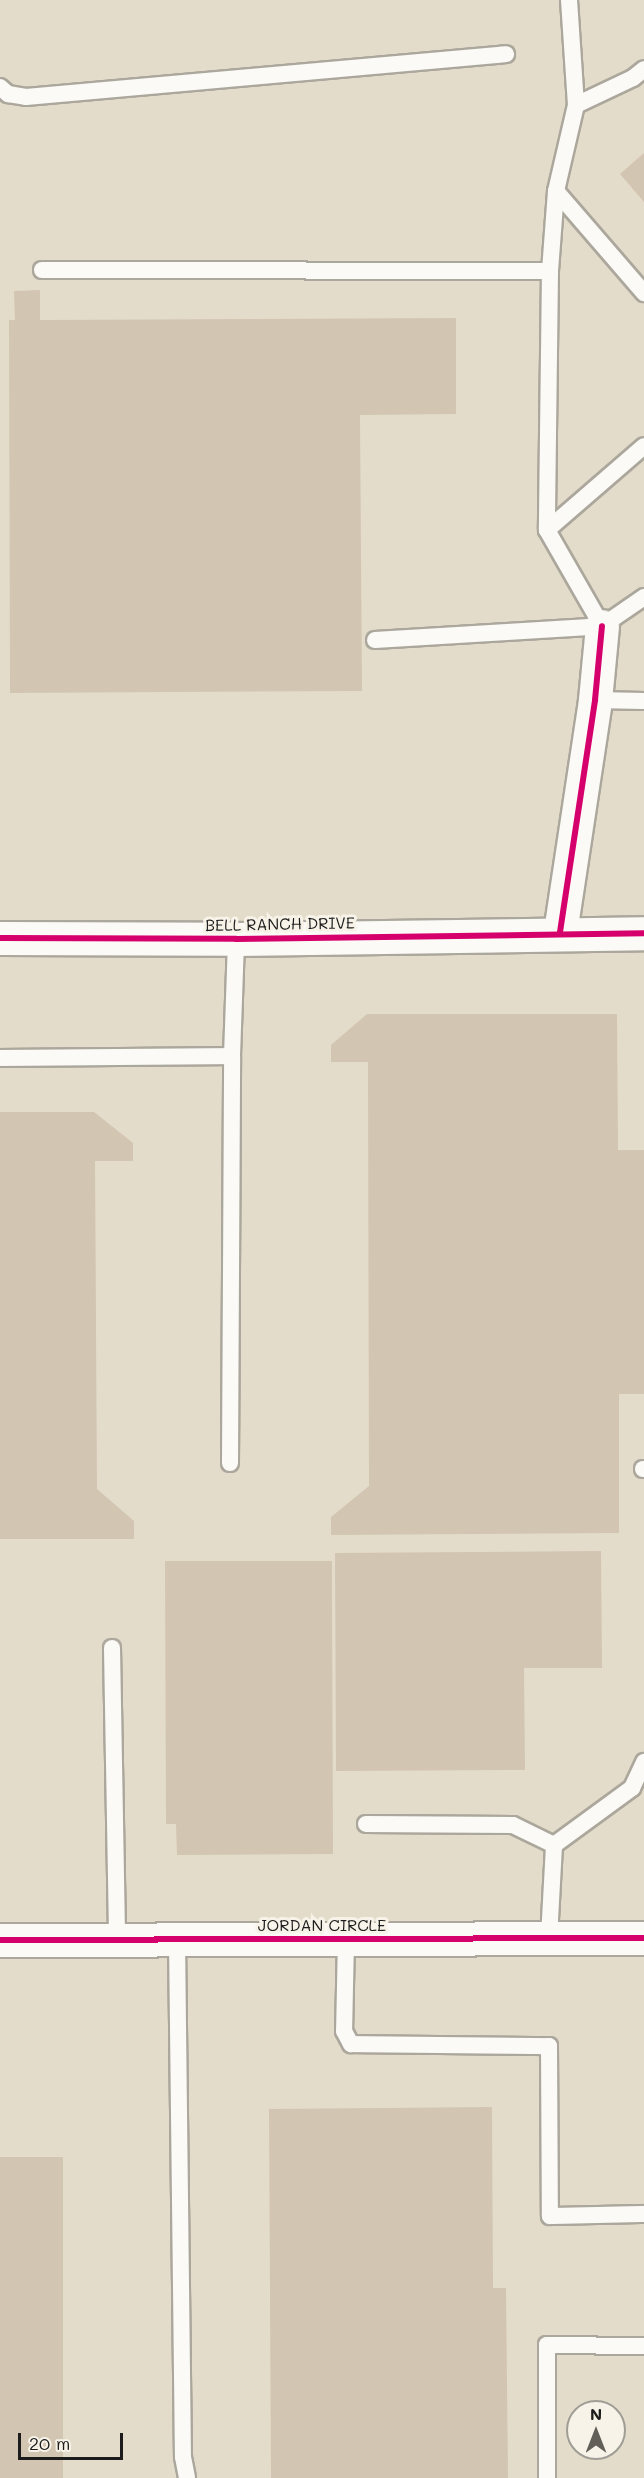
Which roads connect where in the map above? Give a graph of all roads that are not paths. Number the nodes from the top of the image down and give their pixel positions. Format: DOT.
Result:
graph roads {
  1 [pos="569,0"];
  2 [pos="507,54"];
  3 [pos="644,69"];
  4 [pos="0,87"];
  5 [pos="576,105"];
  6 [pos="556,191"];
  7 [pos="42,270"];
  8 [pos="550,271"];
  9 [pos="644,293"];
  10 [pos="644,446"];
  11 [pos="547,530"];
  12 [pos="644,597"];
  13 [pos="602,626"];
  14 [pos="375,640"];
  15 [pos="595,700"];
  16 [pos="644,701"];
  17 [pos="560,932"];
  18 [pos="644,933"];
  19 [pos="0,938"];
  20 [pos="236,939"];
  21 [pos="232,1056"];
  22 [pos="0,1058"];
  23 [pos="230,1463"];
  24 [pos="112,1648"];
  25 [pos="644,1762"];
  26 [pos="366,1824"];
  27 [pos="554,1845"];
  28 [pos="549,1938"];
  29 [pos="644,1938"];
  30 [pos="177,1939"];
  31 [pos="346,1939"];
  32 [pos="0,1940"];
  33 [pos="117,1940"];
  34 [pos="644,2214"];
  35 [pos="644,2346"];
  36 [pos="187,2478"];
  37 [pos="547,2478"];
  1 -- 5 [label="lane"];
  2 -- 4 [label="lane"];
  3 -- 5 [label="lane"];
  5 -- 6 [label="lane"];
  6 -- 8 [label="lane"];
  6 -- 9 [label="lane"];
  7 -- 8 [label="lane"];
  8 -- 11 [label="lane"];
  10 -- 11 [label="lane"];
  11 -- 13 [label="lane"];
  12 -- 13 [label="lane"];
  13 -- 14 [label="lane"];
  13 -- 15 [label="street"];
  15 -- 16 [label="lane"];
  15 -- 17 [label="street"];
  17 -- 18 [label="street, BELL RANCH DRIVE"];
  17 -- 20 [label="street, BELL RANCH DRIVE"];
  19 -- 20 [label="street, BELL RANCH DRIVE"];
  20 -- 21 [label="lane"];
  21 -- 22 [label="lane"];
  21 -- 23 [label="lane"];
  24 -- 33 [label="lane"];
  25 -- 27 [label="lane"];
  26 -- 27 [label="lane"];
  27 -- 28 [label="lane"];
  28 -- 29 [label="street, JORDAN CIRCLE"];
  28 -- 31 [label="street, JORDAN CIRCLE"];
  30 -- 31 [label="street, JORDAN CIRCLE"];
  30 -- 33 [label="street, JORDAN CIRCLE"];
  30 -- 36 [label="lane"];
  31 -- 34 [label="lane"];
  32 -- 33 [label="street, JORDAN CIRCLE"];
  35 -- 37 [label="lane"];
}
